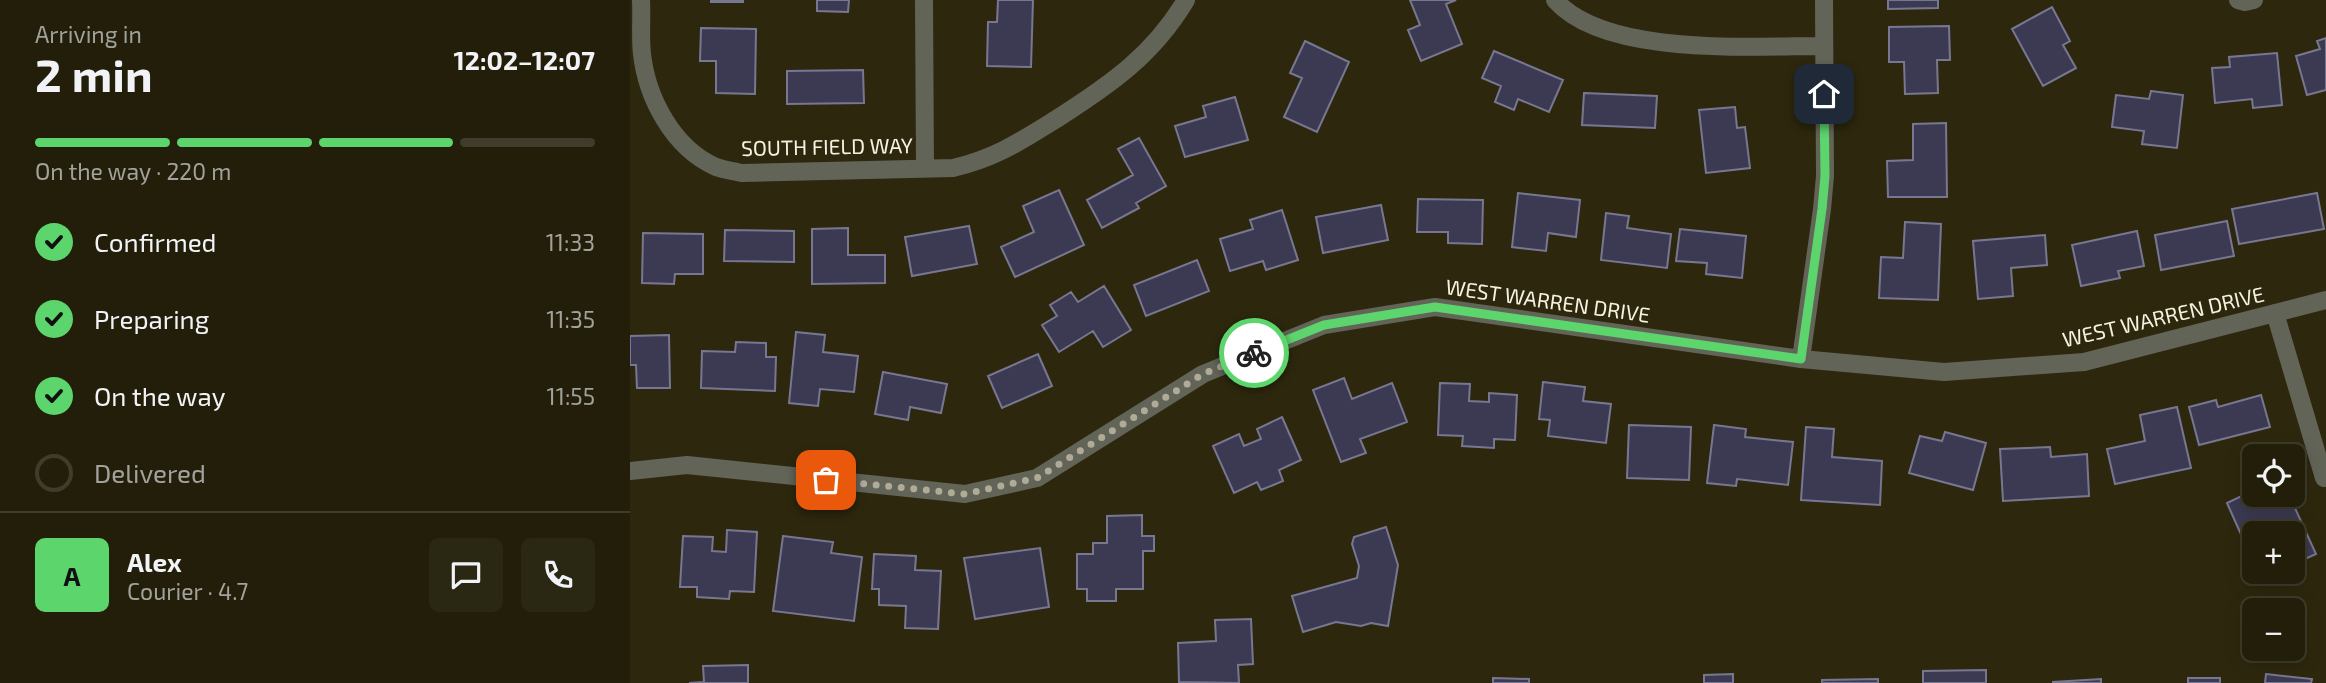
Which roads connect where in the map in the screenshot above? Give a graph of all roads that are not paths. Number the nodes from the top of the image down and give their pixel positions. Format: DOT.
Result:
graph roads {
  1 [pos="642,0"];
  2 [pos="924,0"];
  3 [pos="1186,0"];
  4 [pos="1555,0"];
  5 [pos="1824,0"];
  6 [pos="2238,0"];
  7 [pos="2254,0"];
  8 [pos="1824,46"];
  9 [pos="925,168"];
  10 [pos="2326,300"];
  11 [pos="2275,313"];
  12 [pos="1801,359"];
  13 [pos="630,471"];
  14 [pos="2324,478"];
  1 -- 9 [label="street, SOUTH FIELD WAY"];
  2 -- 9 [label="street"];
  3 -- 9 [label="street, SOUTH FIELD WAY"];
  4 -- 8 [label="street"];
  5 -- 8 [label="street"];
  6 -- 7 [label="street"];
  8 -- 12 [label="street"];
  10 -- 11 [label="street, WEST WARREN DRIVE"];
  11 -- 12 [label="street, WEST WARREN DRIVE"];
  11 -- 14 [label="street"];
  12 -- 13 [label="street, WEST WARREN DRIVE"];
}
